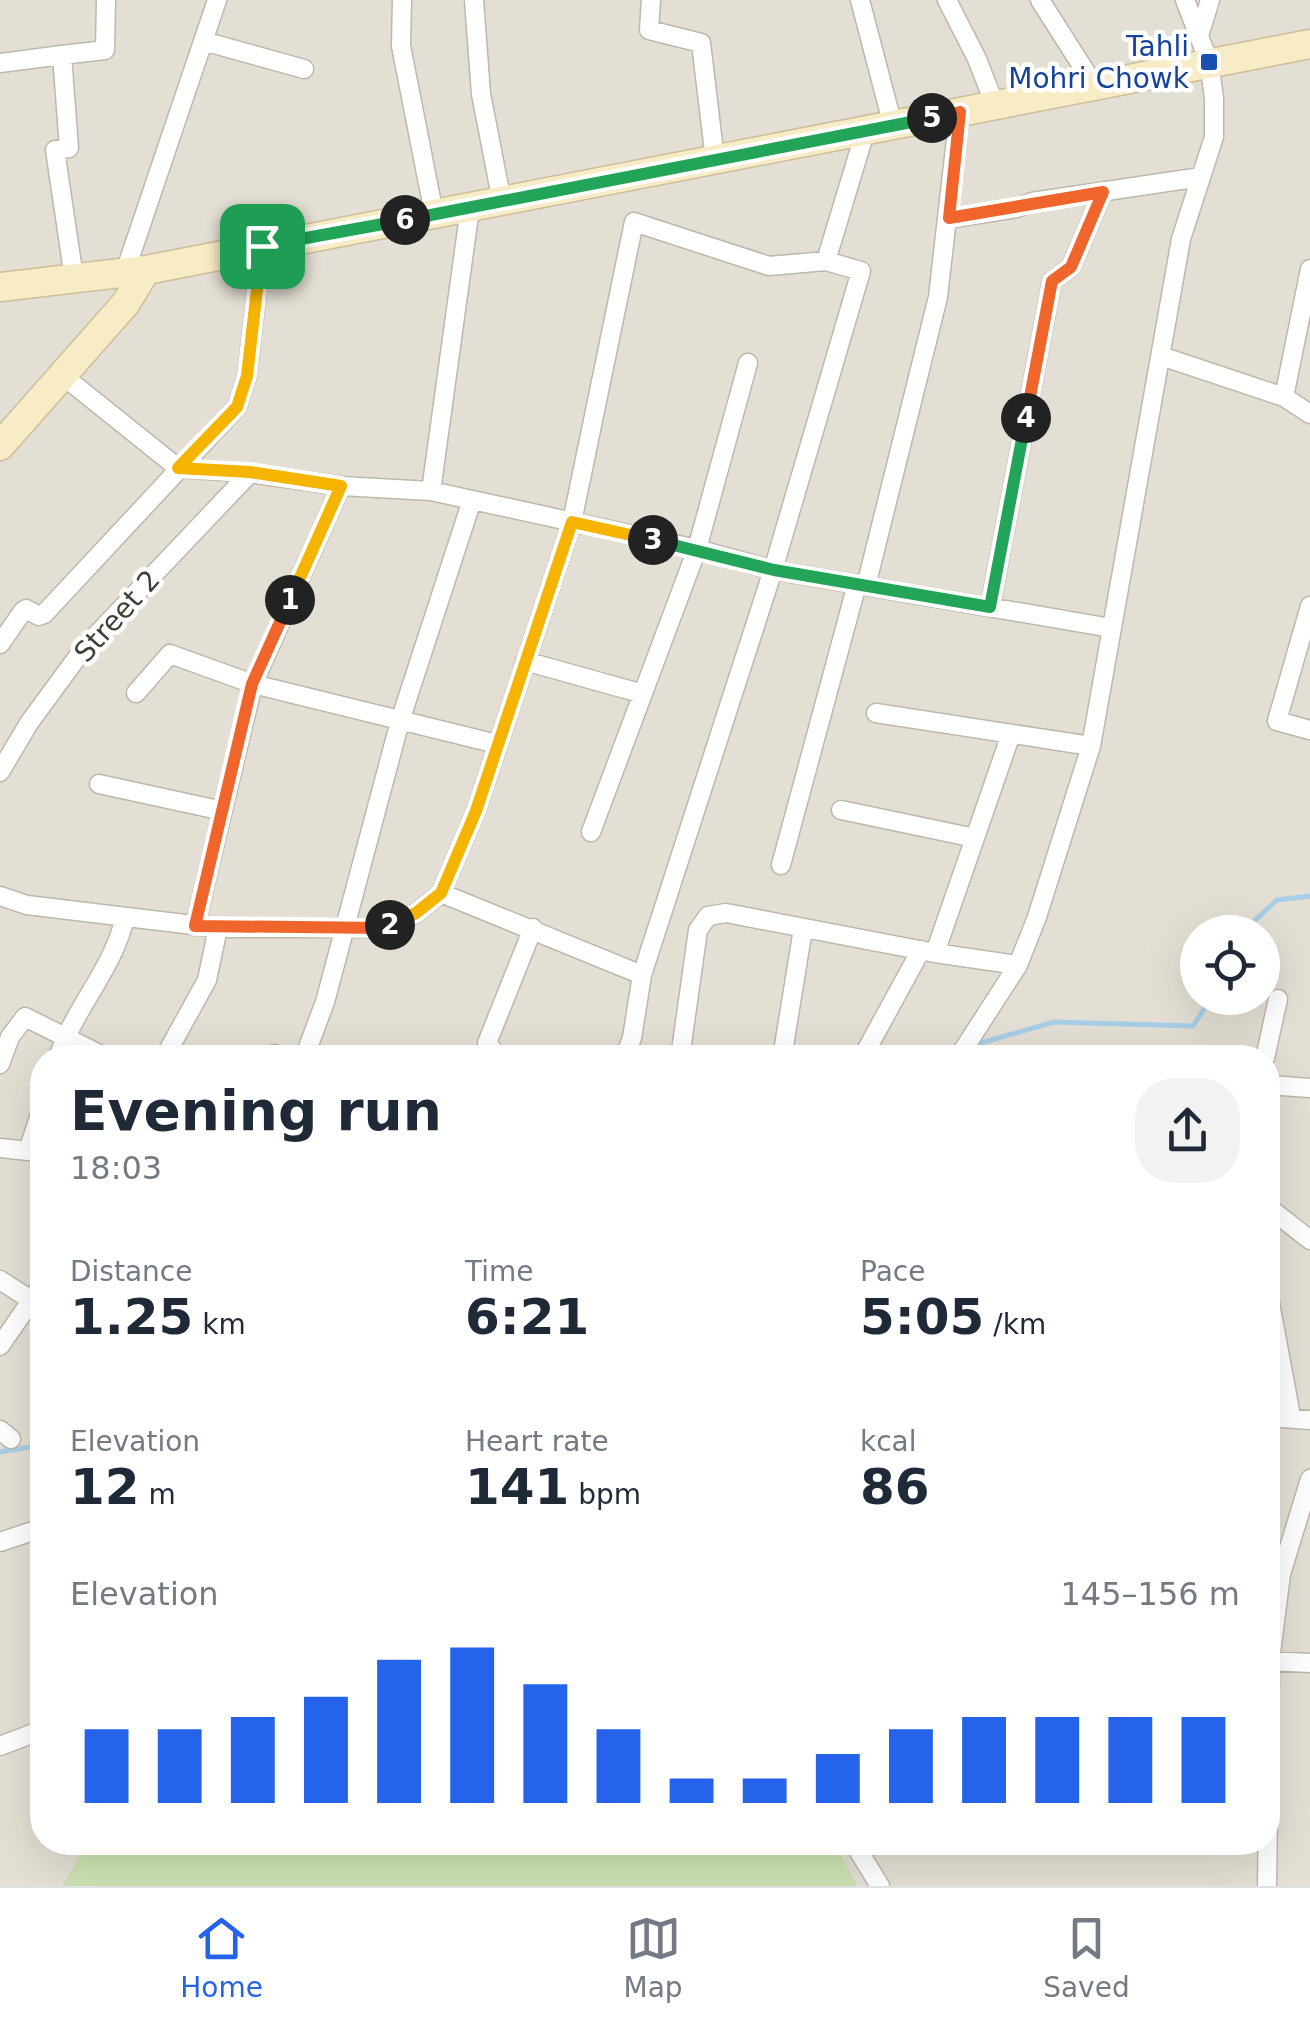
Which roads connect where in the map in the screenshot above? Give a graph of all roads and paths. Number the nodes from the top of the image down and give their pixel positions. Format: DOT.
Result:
graph roads {
  1 [pos="106,0"];
  2 [pos="217,0"];
  3 [pos="402,0"];
  4 [pos="474,0"];
  5 [pos="651,0"];
  6 [pos="860,0"];
  7 [pos="947,0"];
  8 [pos="1040,0"];
  9 [pos="1186,0"];
  10 [pos="1210,0"];
  11 [pos="204,40"];
  12 [pos="1310,44"];
  13 [pos="1204,49"];
  14 [pos="62,55"];
  15 [pos="0,63"];
  16 [pos="304,69"];
  17 [pos="1094,85"];
  18 [pos="995,106"];
  19 [pos="960,112"];
  20 [pos="893,126"];
  21 [pos="865,132"];
  22 [pos="715,160"];
  23 [pos="1201,178"];
  24 [pos="1103,192"];
  25 [pos="502,202"];
  26 [pos="470,208"];
  27 [pos="434,214"];
  28 [pos="949,218"];
  29 [pos="262,246"];
  30 [pos="826,261"];
  31 [pos="1310,269"];
  32 [pos="136,271"];
  33 [pos="74,278"];
  34 [pos="0,286"];
  35 [pos="1161,356"];
  36 [pos="748,363"];
  37 [pos="62,375"];
  38 [pos="1284,396"];
  39 [pos="1310,414"];
  40 [pos="0,446"];
  41 [pos="178,468"];
  42 [pos="250,472"];
  43 [pos="341,486"];
  44 [pos="432,491"];
  45 [pos="472,500"];
  46 [pos="572,522"];
  47 [pos="697,549"];
  48 [pos="774,570"];
  49 [pos="861,585"];
  50 [pos="1310,606"];
  51 [pos="990,607"];
  52 [pos="1111,628"];
  53 [pos="0,644"];
  54 [pos="525,661"];
  55 [pos="252,684"];
  56 [pos="136,693"];
  57 [pos="643,694"];
  58 [pos="876,713"];
  59 [pos="400,721"];
  60 [pos="1310,730"];
  61 [pos="1011,734"];
  62 [pos="497,744"];
  63 [pos="1091,746"];
  64 [pos="0,772"];
  65 [pos="99,784"];
  66 [pos="841,810"];
  67 [pos="222,811"];
  68 [pos="592,832"];
  69 [pos="975,838"];
  70 [pos="781,865"];
  71 [pos="441,893"];
  72 [pos="0,896"];
  73 [pos="125,917"];
  74 [pos="195,926"];
  75 [pos="218,928"];
  76 [pos="345,928"];
  77 [pos="533,928"];
  78 [pos="802,929"];
  79 [pos="928,952"];
  80 [pos="1018,964"];
  81 [pos="642,975"];
  82 [pos="1274,1015"];
  83 [pos="65,1036"];
  84 [pos="62,1045"];
  85 [pos="82,1045"];
  86 [pos="171,1045"];
  87 [pos="309,1045"];
  88 [pos="489,1045"];
  89 [pos="629,1045"];
  90 [pos="682,1045"];
  91 [pos="784,1045"];
  92 [pos="870,1045"];
  93 [pos="966,1045"];
  94 [pos="1268,1045"];
  95 [pos="0,1064"];
  96 [pos="1280,1086"];
  97 [pos="1310,1088"];
  98 [pos="30,1146"];
  99 [pos="0,1148"];
  100 [pos="1280,1216"];
  101 [pos="1310,1240"];
  102 [pos="0,1280"];
  103 [pos="30,1294"];
  104 [pos="30,1309"];
  105 [pos="0,1346"];
  106 [pos="1280,1357"];
  107 [pos="1280,1416"];
  108 [pos="1291,1416"];
  109 [pos="1310,1420"];
  110 [pos="1310,1480"];
  111 [pos="30,1532"];
  112 [pos="0,1542"];
  113 [pos="1280,1558"];
  114 [pos="1280,1661"];
  115 [pos="1310,1662"];
  116 [pos="30,1735"];
  117 [pos="0,1746"];
  118 [pos="860,1855"];
  119 [pos="1267,1855"];
  120 [pos="880,1886"];
  121 [pos="1267,1886"];
  1 -- 14 [label="street"];
  2 -- 11 [label="street"];
  3 -- 27 [label="street"];
  4 -- 25 [label="street"];
  5 -- 22 [label="street"];
  6 -- 20 [label="street"];
  7 -- 18 [label="street"];
  8 -- 17 [label="street"];
  9 -- 13 [label="street"];
  10 -- 13 [label="street"];
  11 -- 16 [label="street"];
  11 -- 32 [label="street"];
  12 -- 13 [label="street"];
  13 -- 17 [label="street"];
  13 -- 23 [label="street"];
  14 -- 15 [label="street"];
  14 -- 33 [label="street"];
  17 -- 18 [label="street"];
  18 -- 19 [label="street"];
  19 -- 20 [label="street"];
  19 -- 28 [label="street"];
  20 -- 21 [label="street"];
  21 -- 22 [label="street"];
  21 -- 30 [label="street"];
  22 -- 25 [label="street"];
  23 -- 24 [label="street"];
  23 -- 35 [label="street"];
  24 -- 28 [label="street"];
  24 -- 51 [label="street"];
  25 -- 26 [label="street"];
  26 -- 27 [label="street"];
  26 -- 44 [label="street"];
  27 -- 29 [label="street"];
  28 -- 49 [label="street"];
  29 -- 32 [label="street"];
  29 -- 41 [label="street"];
  30 -- 46 [label="street"];
  30 -- 48 [label="street"];
  31 -- 38 [label="street"];
  32 -- 33 [label="street"];
  32 -- 37 [label="street"];
  33 -- 34 [label="street"];
  35 -- 38 [label="street"];
  35 -- 52 [label="street"];
  36 -- 47 [label="street"];
  37 -- 40 [label="street"];
  37 -- 41 [label="street"];
  38 -- 39 [label="street"];
  41 -- 42 [label="street"];
  41 -- 53 [label="street"];
  42 -- 43 [label="street"];
  42 -- 64 [label="street, Street 2"];
  43 -- 44 [label="street"];
  43 -- 55 [label="street"];
  44 -- 45 [label="street"];
  45 -- 46 [label="street"];
  45 -- 59 [label="street"];
  46 -- 47 [label="street"];
  46 -- 54 [label="street"];
  47 -- 48 [label="street"];
  47 -- 57 [label="street"];
  48 -- 49 [label="street"];
  48 -- 81 [label="street"];
  49 -- 51 [label="street"];
  49 -- 70 [label="street"];
  50 -- 60 [label="street"];
  51 -- 52 [label="street"];
  52 -- 63 [label="street"];
  54 -- 57 [label="street"];
  54 -- 62 [label="street"];
  55 -- 56 [label="street"];
  55 -- 59 [label="street"];
  55 -- 67 [label="street"];
  57 -- 68 [label="street"];
  58 -- 61 [label="street"];
  59 -- 62 [label="street"];
  59 -- 76 [label="street"];
  61 -- 63 [label="street"];
  61 -- 69 [label="street"];
  62 -- 71 [label="street"];
  63 -- 80 [label="street"];
  65 -- 67 [label="street"];
  66 -- 69 [label="street"];
  67 -- 74 [label="street"];
  69 -- 79 [label="street"];
  71 -- 76 [label="street"];
  71 -- 77 [label="street"];
  72 -- 73 [label="street"];
  73 -- 74 [label="street"];
  73 -- 83 [label="street"];
  74 -- 75 [label="street"];
  75 -- 76 [label="street"];
  75 -- 86 [label="street"];
  76 -- 87 [label="street"];
  77 -- 81 [label="street"];
  77 -- 88 [label="street"];
  78 -- 79 [label="street"];
  78 -- 90 [label="street"];
  78 -- 91 [label="street"];
  79 -- 80 [label="street"];
  79 -- 92 [label="street"];
  80 -- 93 [label="street"];
  81 -- 89 [label="street"];
  82 -- 94 [label="street"];
  83 -- 84 [label="street"];
  83 -- 85 [label="street"];
  83 -- 95 [label="street"];
  96 -- 97 [label="street"];
  98 -- 99 [label="street"];
  100 -- 101 [label="street"];
  102 -- 103 [label="street"];
  104 -- 105 [label="street"];
  106 -- 108 [label="street"];
  107 -- 108 [label="street"];
  108 -- 109 [label="street"];
  110 -- 113 [label="street"];
  111 -- 112 [label="street"];
  114 -- 115 [label="street"];
  116 -- 117 [label="street"];
  118 -- 120 [label="street"];
  119 -- 121 [label="street"];
}
